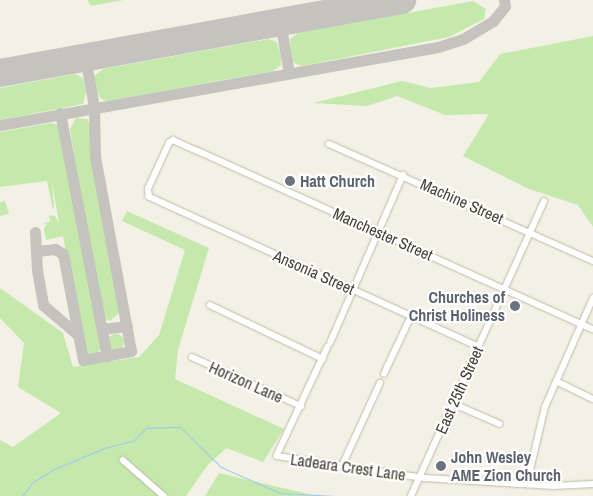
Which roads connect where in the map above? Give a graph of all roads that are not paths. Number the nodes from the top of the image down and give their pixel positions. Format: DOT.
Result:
graph roads {
  1 [pos="173,140"];
  2 [pos="329,144"];
  3 [pos="403,175"];
  4 [pos="544,202"];
  5 [pos="378,232"];
  6 [pos="530,232"];
  7 [pos="593,262"];
  8 [pos="505,289"];
  9 [pos="352,290"];
  10 [pos="593,298"];
  11 [pos="210,305"];
  12 [pos="411,316"];
  13 [pos="582,324"];
  14 [pos="593,329"];
  15 [pos="478,347"];
  16 [pos="192,357"];
  17 [pos="323,359"];
  18 [pos="384,374"];
  19 [pos="556,381"];
  20 [pos="380,383"];
  21 [pos="593,399"];
  22 [pos="452,404"];
  23 [pos="300,406"];
  24 [pos="500,424"];
  25 [pos="122,460"];
  26 [pos="342,466"];
  27 [pos="419,477"];
  28 [pos="527,483"];
  29 [pos="593,484"];
  30 [pos="164,496"];
  31 [pos="411,496"];
  1 -- 5 [label="street, Manchester Street"];
  1 -- 9 [label="street, Ansonia Street"];
  2 -- 3 [label="street, Machine Street"];
  3 -- 5 [label="street"];
  3 -- 6 [label="street, Machine Street"];
  4 -- 6 [label="street, East 25th Street"];
  5 -- 8 [label="street, Manchester Street"];
  5 -- 9 [label="street"];
  6 -- 7 [label="street, Machine Street"];
  6 -- 8 [label="street, East 25th Street"];
  8 -- 13 [label="street, Manchester Street"];
  8 -- 15 [label="street, East 25th Street"];
  9 -- 12 [label="street, Ansonia Street"];
  9 -- 17 [label="street"];
  10 -- 13 [label="street"];
  11 -- 17 [label="street"];
  12 -- 15 [label="street, Ansonia Street"];
  12 -- 18 [label="street"];
  13 -- 14 [label="street, Manchester Street"];
  13 -- 19 [label="street"];
  15 -- 22 [label="street, East 25th Street"];
  16 -- 23 [label="street, Horizon Lane"];
  17 -- 23 [label="street"];
  19 -- 21 [label="street"];
  19 -- 28 [label="street"];
  20 -- 26 [label="street"];
  22 -- 24 [label="street"];
  22 -- 27 [label="street, East 25th Street"];
  23 -- 26 [label="street, Ladeara Crest Lane"];
  25 -- 30 [label="street"];
  26 -- 27 [label="street, Ladeara Crest Lane"];
  27 -- 28 [label="street, Ladeara Crest Lane"];
  27 -- 31 [label="street, East 25th Street"];
  28 -- 29 [label="street, Ladeara Crest Lane"];
}
